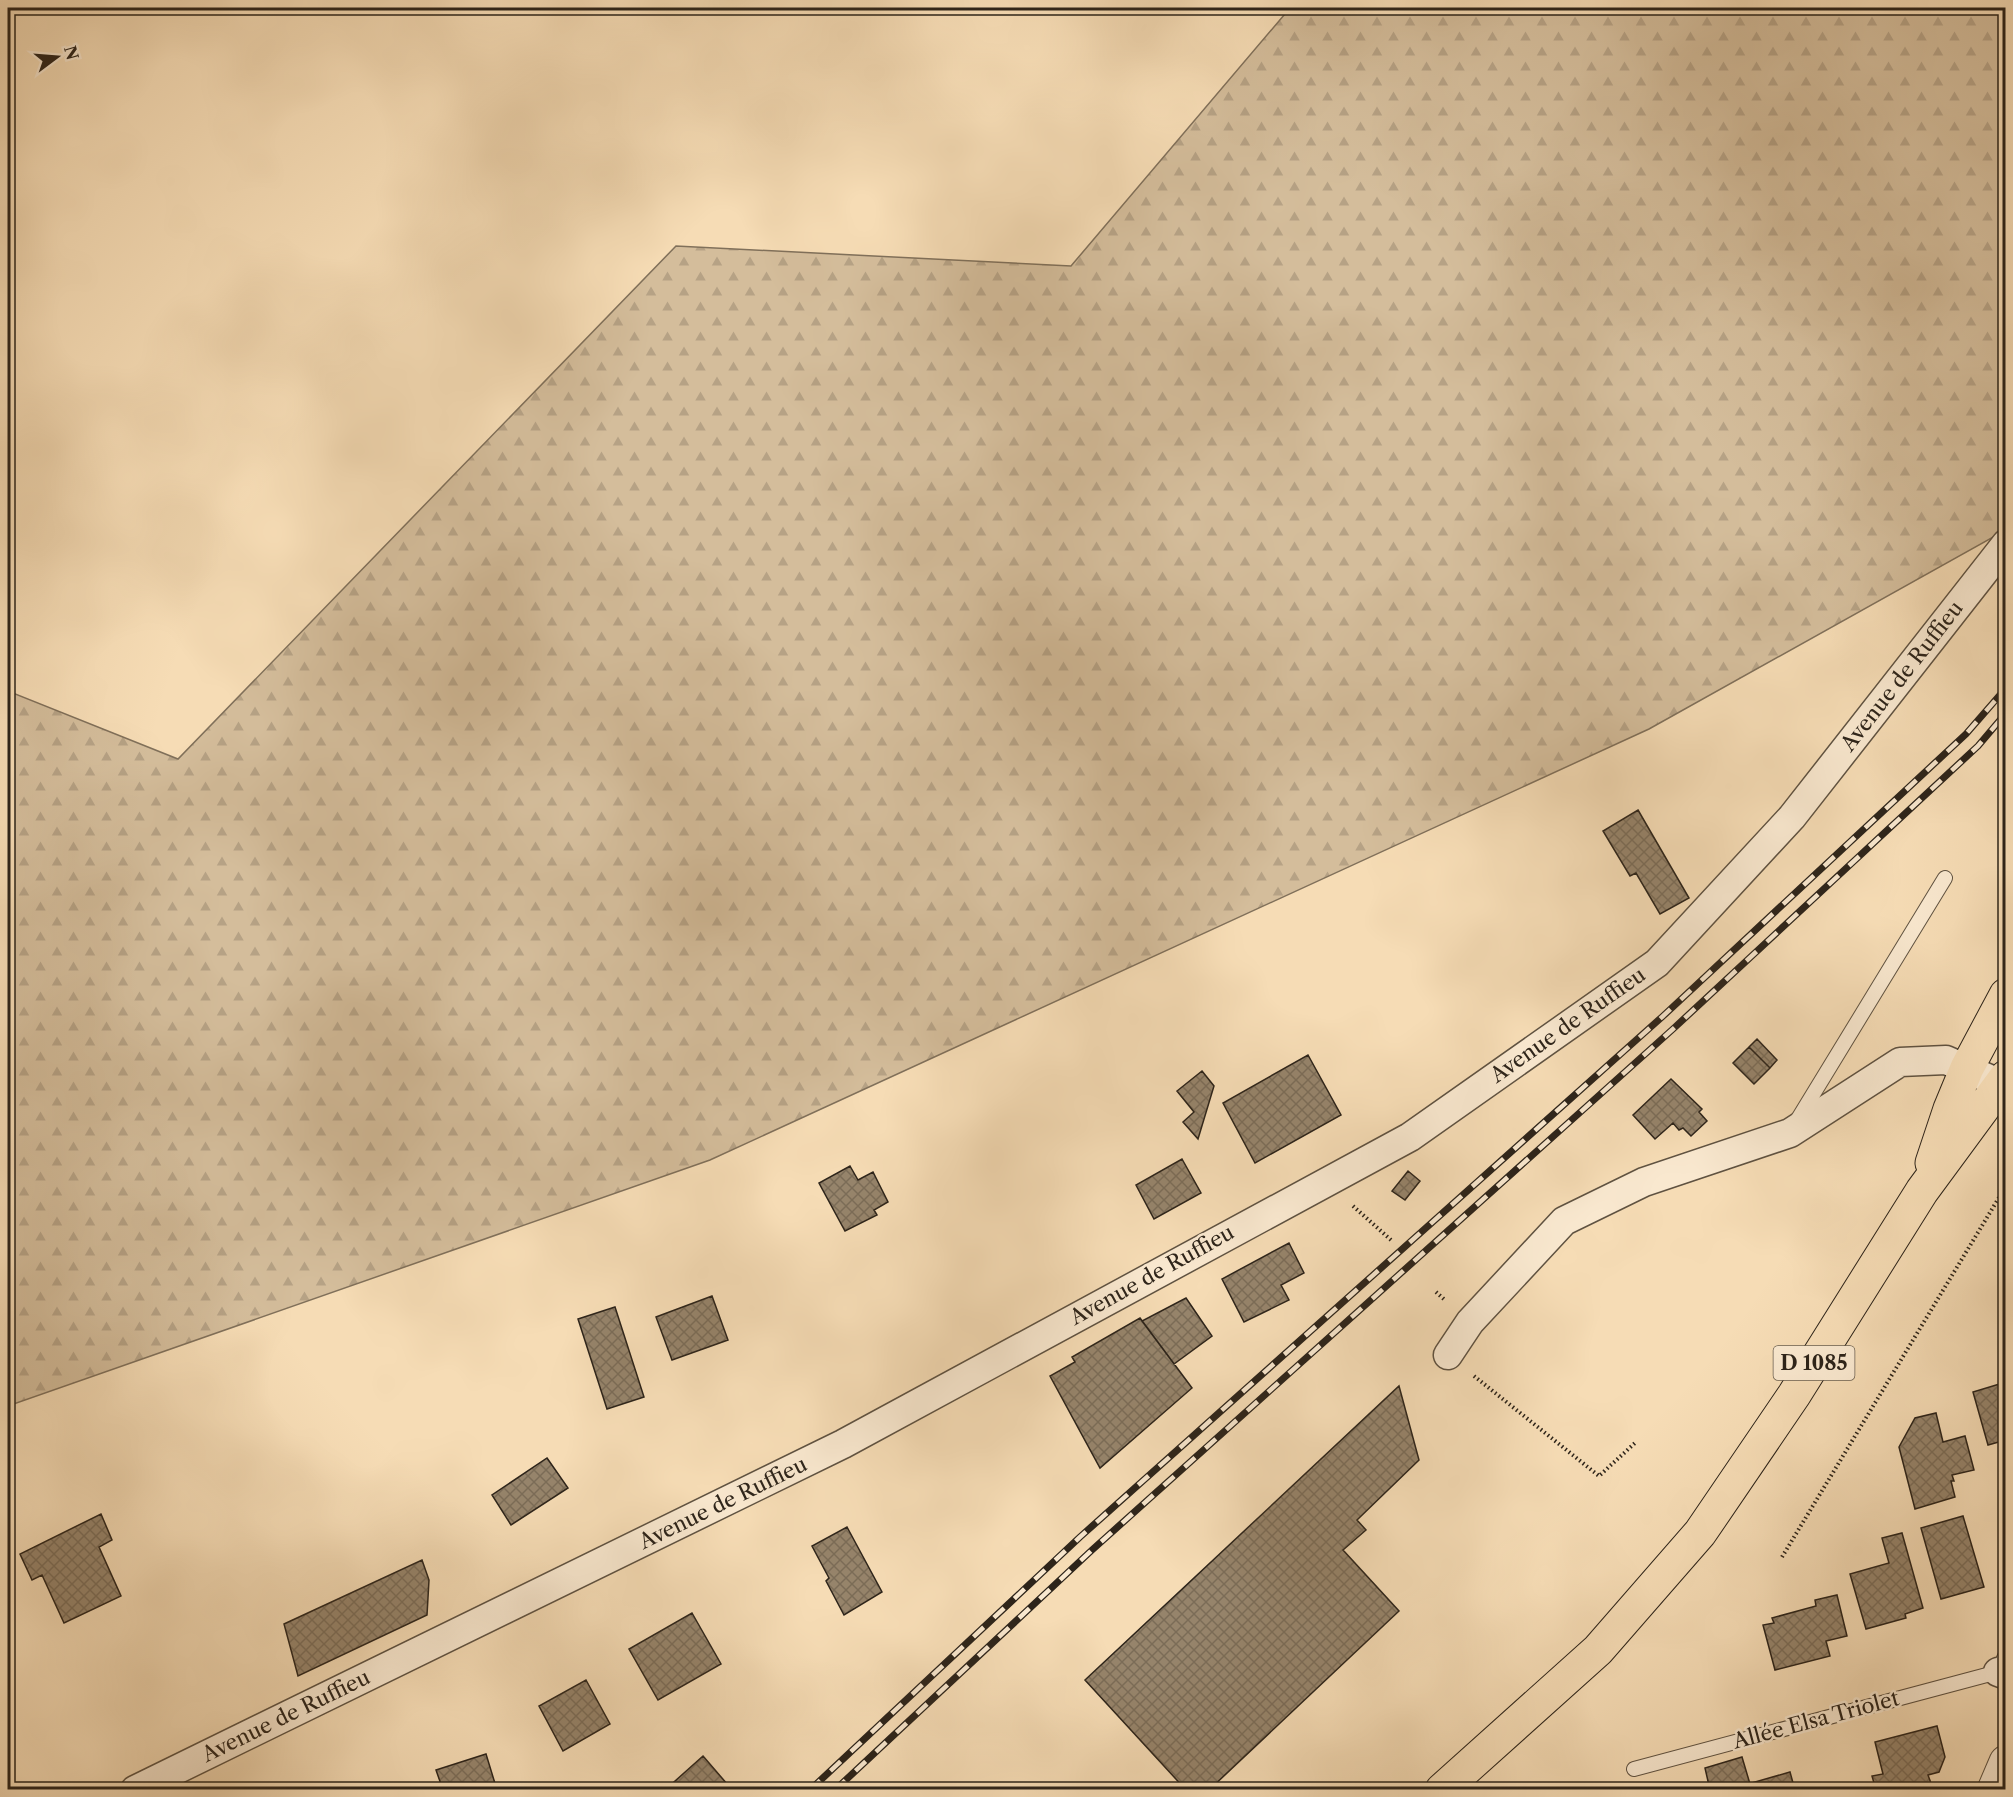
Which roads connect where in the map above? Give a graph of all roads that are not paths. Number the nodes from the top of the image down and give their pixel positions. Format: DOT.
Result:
graph roads {
  1 [pos="2006,544"];
  2 [pos="1945,878"];
  3 [pos="2006,994"];
  4 [pos="1967,1068"];
  5 [pos="2003,1080"];
  6 [pos="1790,1133"];
  7 [pos="1923,1191"];
  8 [pos="1448,1355"];
  9 [pos="2003,1667"];
  10 [pos="2006,1762"];
  11 [pos="1634,1769"];
  12 [pos="135,1790"];
  13 [pos="1442,1790"];
  14 [pos="1994,1790"];
  1 -- 12 [label="street, Avenue de Ruffieu"];
  2 -- 6 [label="lane"];
  3 -- 4 [label="main road, D 1085"];
  4 -- 5 [label="street"];
  4 -- 6 [label="street"];
  4 -- 7 [label="main road, D 1085"];
  5 -- 7 [label="main road, D 1085"];
  6 -- 8 [label="street"];
  7 -- 13 [label="main road, D 1085"];
  9 -- 11 [label="lane, Allée Elsa Triolet"];
  10 -- 14 [label="street"];
}
